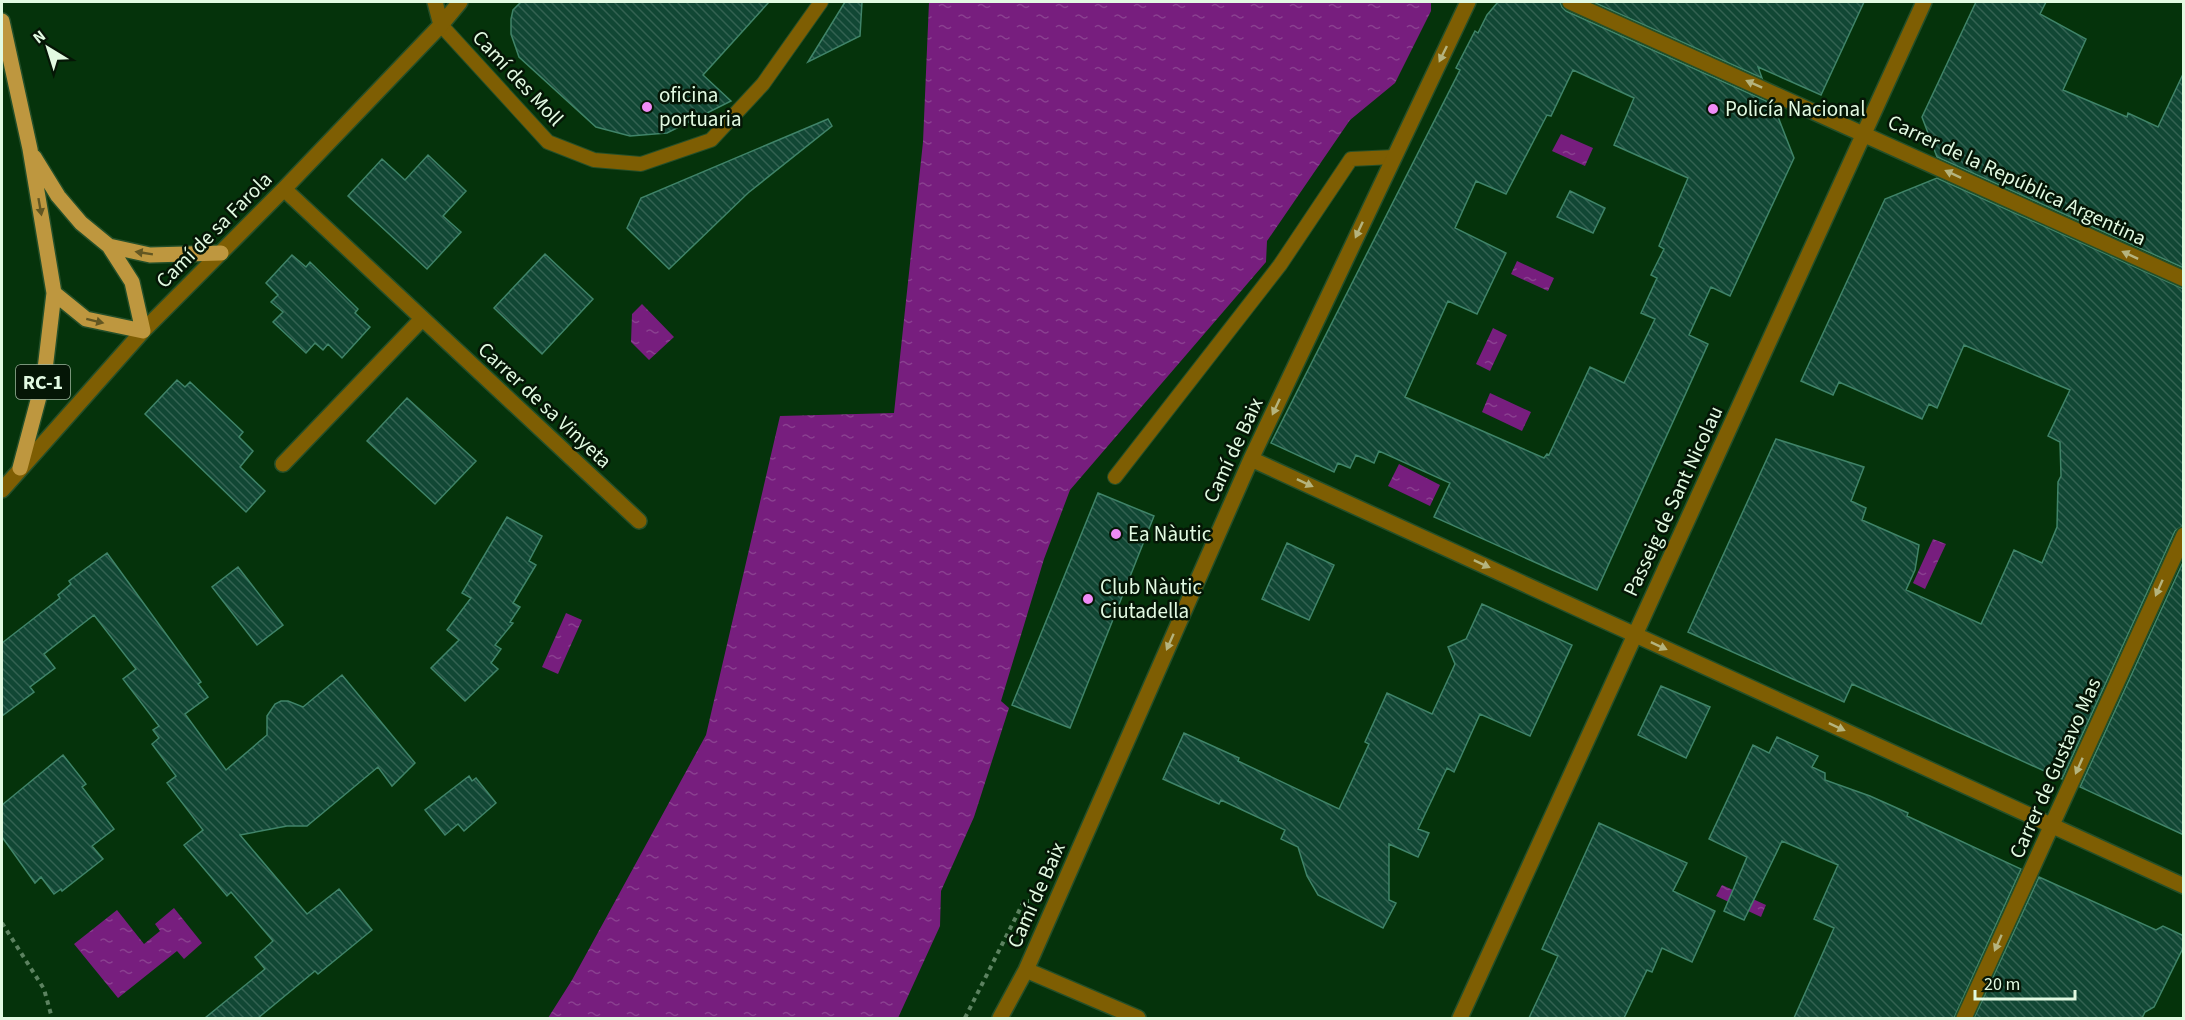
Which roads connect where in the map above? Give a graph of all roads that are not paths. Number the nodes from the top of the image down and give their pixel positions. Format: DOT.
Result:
graph roads {
  1 [pos="435,2"];
  2 [pos="460,2"];
  3 [pos="821,2"];
  4 [pos="1468,2"];
  5 [pos="1570,2"];
  6 [pos="1924,2"];
  7 [pos="2,21"];
  8 [pos="441,25"];
  9 [pos="1864,133"];
  10 [pos="30,149"];
  11 [pos="1394,157"];
  12 [pos="284,189"];
  13 [pos="110,246"];
  14 [pos="221,253"];
  15 [pos="2184,279"];
  16 [pos="54,293"];
  17 [pos="422,319"];
  18 [pos="143,330"];
  19 [pos="1251,459"];
  20 [pos="283,464"];
  21 [pos="20,468"];
  22 [pos="1115,477"];
  23 [pos="2,490"];
  24 [pos="639,521"];
  25 [pos="2184,535"];
  26 [pos="1635,635"];
  27 [pos="2052,825"];
  28 [pos="2184,886"];
  29 [pos="1026,970"];
  30 [pos="1000,1018"];
  31 [pos="1138,1018"];
  32 [pos="1460,1018"];
  33 [pos="1964,1018"];
  1 -- 8 [label="street"];
  2 -- 8 [label="street, Camí de sa Farola"];
  3 -- 8 [label="lane, Camí des Moll"];
  4 -- 11 [label="street, Camí de Baix, one-way"];
  9 -- 5 [label="street, Carrer de la República Argentina, one-way"];
  6 -- 9 [label="street, Passeig de Sant Nicolau"];
  7 -- 10 [label="main road, RC-1"];
  8 -- 12 [label="street, Camí de sa Farola"];
  15 -- 9 [label="street, Carrer de la República Argentina, one-way"];
  9 -- 26 [label="street, Passeig de Sant Nicolau"];
  10 -- 13 [label="main road, RC-1"];
  10 -- 16 [label="main road, RC-1, one-way"];
  11 -- 19 [label="street, Camí de Baix, one-way"];
  11 -- 22 [label="lane"];
  12 -- 14 [label="street, Camí de sa Farola"];
  12 -- 17 [label="street, Carrer de sa Vinyeta"];
  14 -- 13 [label="main road, RC-1, one-way"];
  13 -- 18 [label="main road, RC-1"];
  14 -- 18 [label="street, Camí de sa Farola"];
  16 -- 18 [label="main road, one-way"];
  16 -- 21 [label="main road, RC-1"];
  17 -- 20 [label="street"];
  17 -- 24 [label="street, Carrer de sa Vinyeta"];
  18 -- 21 [label="street, Camí de sa Farola"];
  19 -- 26 [label="street, one-way"];
  19 -- 29 [label="street, Camí de Baix, one-way"];
  21 -- 23 [label="street, Camí de sa Farola"];
  25 -- 27 [label="street, Carrer de Gustavo Mas, one-way"];
  26 -- 27 [label="street, one-way"];
  26 -- 32 [label="street, Passeig de Sant Nicolau"];
  27 -- 28 [label="street"];
  27 -- 33 [label="street, Carrer de Gustavo Mas, one-way"];
  29 -- 30 [label="street, Camí de Baix"];
  29 -- 31 [label="street"];
}
